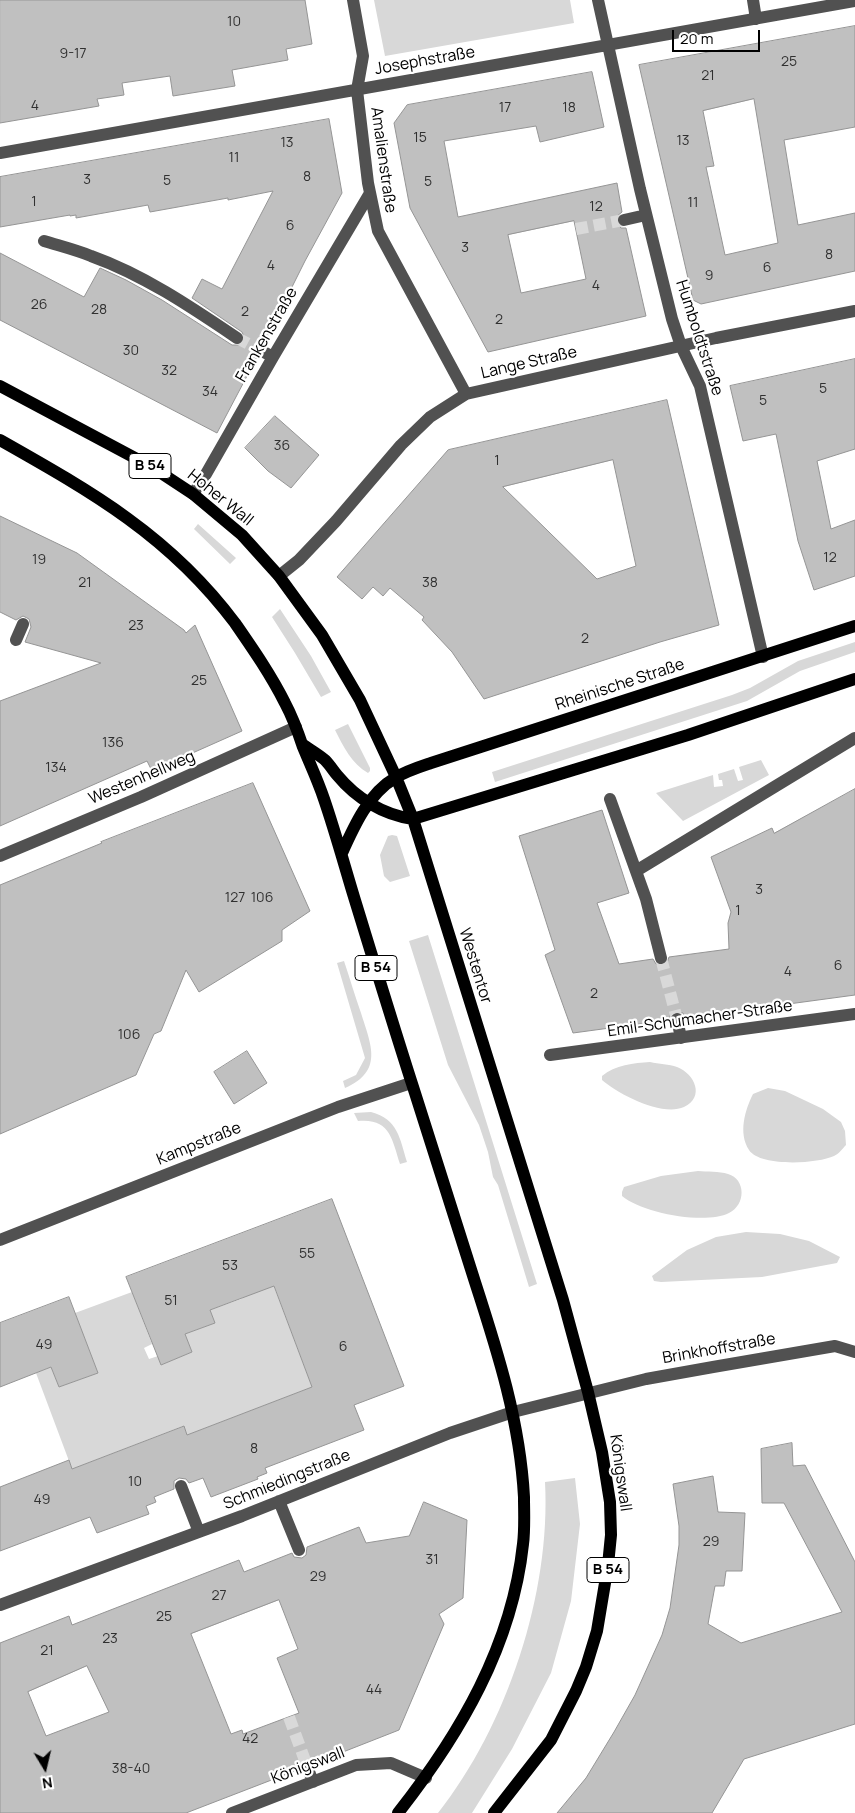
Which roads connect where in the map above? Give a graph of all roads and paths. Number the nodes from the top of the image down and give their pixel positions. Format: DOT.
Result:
graph roads {
  1 [pos="353,0"];
  2 [pos="598,0"];
  3 [pos="753,0"];
  4 [pos="855,1"];
  5 [pos="756,19"];
  6 [pos="608,46"];
  7 [pos="357,90"];
  8 [pos="0,153"];
  9 [pos="370,193"];
  10 [pos="646,215"];
  11 [pos="624,220"];
  12 [pos="44,242"];
  13 [pos="855,311"];
  14 [pos="237,338"];
  15 [pos="681,346"];
  16 [pos="260,350"];
  17 [pos="273,357"];
  18 [pos="0,386"];
  19 [pos="466,394"];
  20 [pos="0,440"];
  21 [pos="193,494"];
  22 [pos="280,576"];
  23 [pos="23,624"];
  24 [pos="855,626"];
  25 [pos="16,640"];
  26 [pos="763,657"];
  27 [pos="855,679"];
  28 [pos="360,700"];
  29 [pos="296,727"];
  30 [pos="855,738"];
  31 [pos="302,744"];
  32 [pos="396,777"];
  33 [pos="610,798"];
  34 [pos="369,803"];
  35 [pos="413,819"];
  36 [pos="342,853"];
  37 [pos="0,856"];
  38 [pos="636,871"];
  39 [pos="661,958"];
  40 [pos="855,1014"];
  41 [pos="677,1019"];
  42 [pos="681,1038"];
  43 [pos="550,1055"];
  44 [pos="412,1083"];
  45 [pos="507,1122"];
  46 [pos="0,1240"];
  47 [pos="855,1352"];
  48 [pos="588,1392"];
  49 [pos="513,1412"];
  50 [pos="182,1486"];
  51 [pos="279,1501"];
  52 [pos="199,1532"];
  53 [pos="299,1550"];
  54 [pos="0,1606"];
  55 [pos="307,1766"];
  56 [pos="426,1778"];
  57 [pos="313,1782"];
  58 [pos="232,1813"];
  59 [pos="398,1813"];
  60 [pos="494,1813"];
  1 -- 7 [label="street, Amalienstraße"];
  2 -- 6 [label="street, Humboldtstraße"];
  3 -- 5 [label="street"];
  4 -- 5 [label="street, Josephstraße"];
  5 -- 6 [label="street, Josephstraße"];
  6 -- 7 [label="street, Josephstraße"];
  6 -- 10 [label="street, Humboldtstraße"];
  7 -- 8 [label="street, Josephstraße"];
  7 -- 9 [label="street, Amalienstraße"];
  9 -- 17 [label="street, Frankenstraße"];
  9 -- 19 [label="street, Amalienstraße"];
  10 -- 11 [label="street"];
  10 -- 15 [label="street, Humboldtstraße"];
  12 -- 14 [label="street"];
  13 -- 15 [label="street, Lange Straße"];
  15 -- 19 [label="street, Lange Straße"];
  15 -- 26 [label="street, Humboldtstraße"];
  16 -- 17 [label="street"];
  17 -- 21 [label="street, Frankenstraße"];
  18 -- 21 [label="main road, Hoher Wall / B 54"];
  19 -- 22 [label="street, Lange Straße"];
  20 -- 29 [label="main road, B 54"];
  21 -- 22 [label="main road, Hoher Wall / B 54"];
  22 -- 28 [label="main road, Hoher Wall / B 54"];
  23 -- 25 [label="street"];
  24 -- 26 [label="main road, Rheinische Straße"];
  26 -- 32 [label="main road, Rheinische Straße"];
  27 -- 35 [label="main road"];
  28 -- 32 [label="main road, Westentor / B 54"];
  29 -- 31 [label="main road, B 54"];
  29 -- 37 [label="street, Westenhellweg"];
  30 -- 38 [label="street"];
  31 -- 34 [label="main road"];
  31 -- 36 [label="main road, B 54"];
  32 -- 34 [label="main road"];
  32 -- 35 [label="main road, Westentor / B 54"];
  33 -- 38 [label="street"];
  34 -- 35 [label="main road"];
  34 -- 36 [label="main road"];
  35 -- 45 [label="main road, Westentor"];
  36 -- 44 [label="main road, B 54"];
  38 -- 39 [label="street"];
  40 -- 42 [label="street, Emil-Schumacher-Straße"];
  41 -- 42 [label="street"];
  42 -- 43 [label="street, Emil-Schumacher-Straße"];
  44 -- 46 [label="street, Kampstraße"];
  44 -- 49 [label="main road, B 54"];
  45 -- 48 [label="main road, Königswall / B 54"];
  47 -- 48 [label="street, Brinkhoffstraße"];
  48 -- 49 [label="street, Schmiedingstraße"];
  48 -- 60 [label="main road, Königswall / B 54"];
  49 -- 51 [label="street, Schmiedingstraße"];
  49 -- 56 [label="main road, B 54"];
  50 -- 52 [label="street"];
  51 -- 52 [label="street, Schmiedingstraße"];
  51 -- 53 [label="street"];
  52 -- 54 [label="street, Schmiedingstraße"];
  55 -- 57 [label="street"];
  56 -- 57 [label="street, Königswall"];
  56 -- 59 [label="main road, B 54"];
  57 -- 58 [label="street, Königswall"];
}
